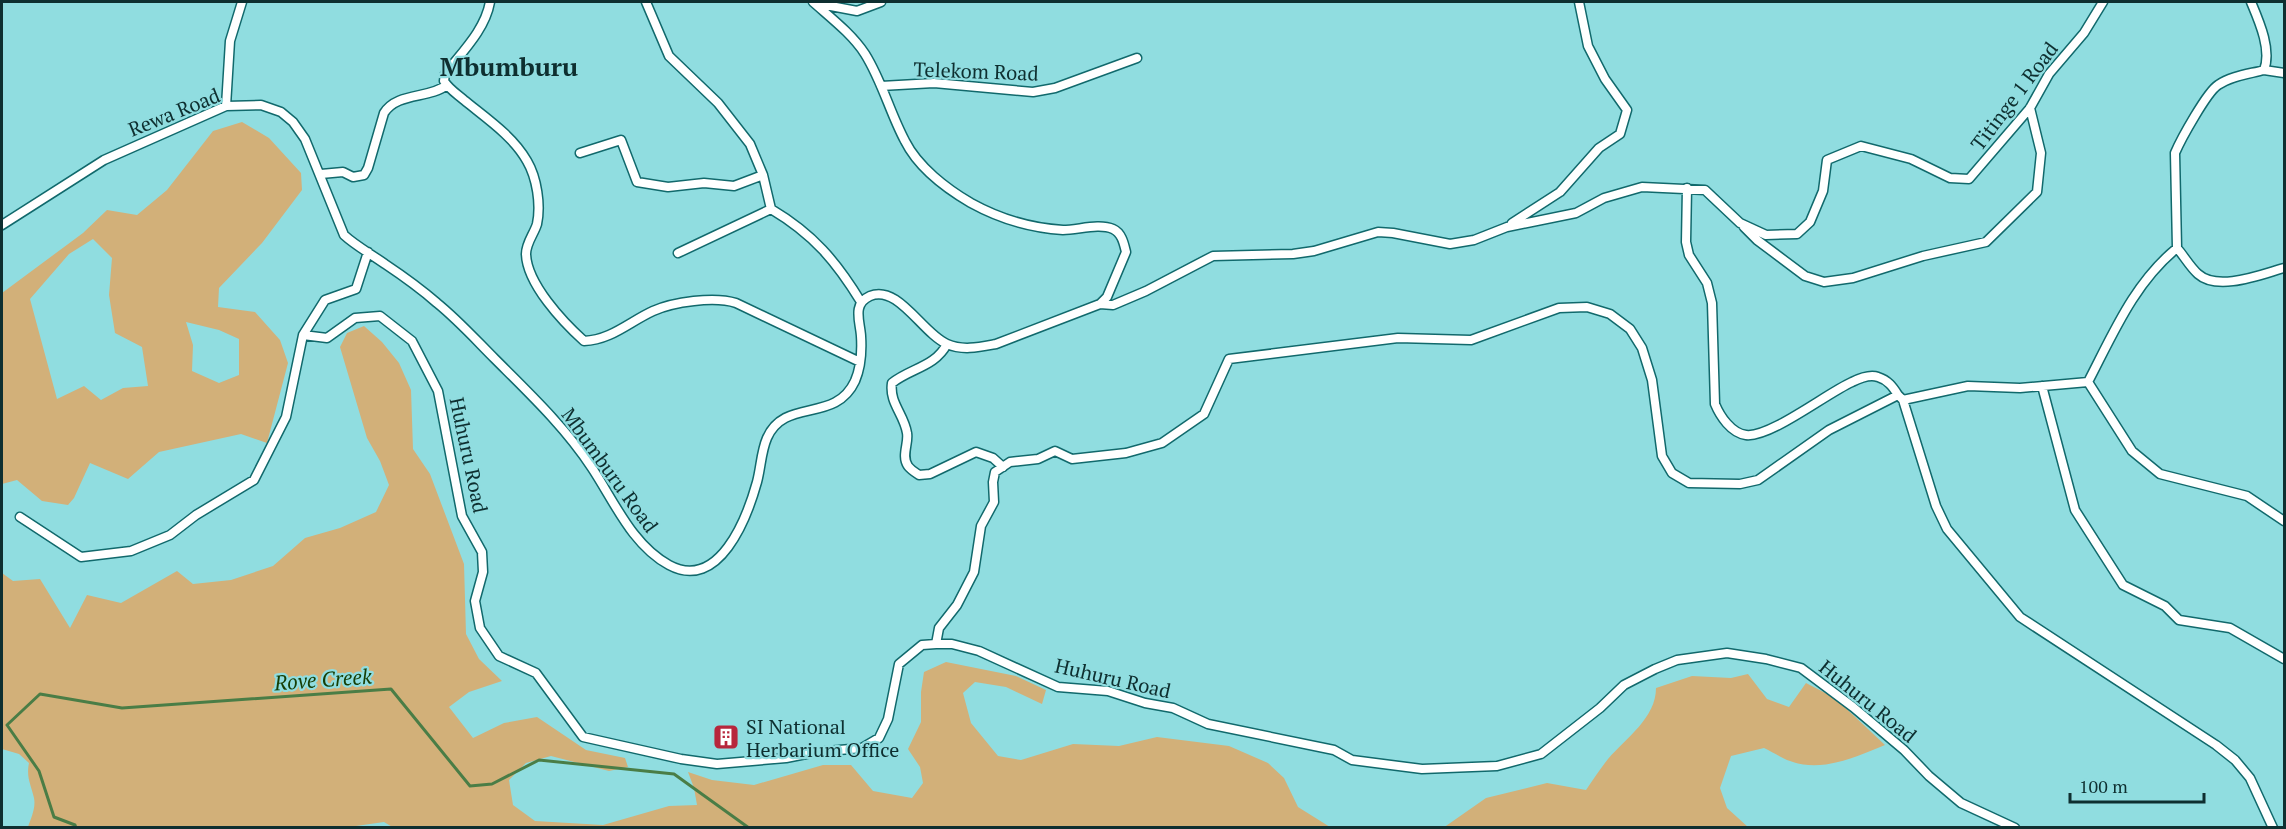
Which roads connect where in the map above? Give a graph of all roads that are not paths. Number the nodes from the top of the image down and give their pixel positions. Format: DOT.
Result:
graph roads {
  1 [pos="242,2"];
  2 [pos="490,2"];
  3 [pos="646,2"];
  4 [pos="814,2"];
  5 [pos="881,2"];
  6 [pos="1579,2"];
  7 [pos="2103,2"];
  8 [pos="2251,2"];
  9 [pos="1137,58"];
  10 [pos="2264,70"];
  11 [pos="2284,73"];
  12 [pos="447,85"];
  13 [pos="881,86"];
  14 [pos="225,106"];
  15 [pos="2030,108"];
  16 [pos="580,153"];
  17 [pos="321,174"];
  18 [pos="763,175"];
  19 [pos="1687,188"];
  20 [pos="771,209"];
  21 [pos="1740,223"];
  22 [pos="2,225"];
  23 [pos="1507,227"];
  24 [pos="2177,248"];
  25 [pos="368,252"];
  26 [pos="678,253"];
  27 [pos="2284,268"];
  28 [pos="861,302"];
  29 [pos="1100,304"];
  30 [pos="303,335"];
  31 [pos="947,344"];
  32 [pos="860,362"];
  33 [pos="2088,382"];
  34 [pos="2042,386"];
  35 [pos="1901,397"];
  36 [pos="1003,467"];
  37 [pos="20,517"];
  38 [pos="2284,521"];
  39 [pos="936,644"];
  40 [pos="2284,659"];
  41 [pos="2015,828"];
  42 [pos="2273,828"];
  1 -- 14 [label="street"];
  2 -- 12 [label="street"];
  3 -- 18 [label="street"];
  4 -- 5 [label="street"];
  4 -- 13 [label="street"];
  6 -- 23 [label="street"];
  7 -- 15 [label="street, Titinge 1 Road"];
  8 -- 10 [label="street"];
  9 -- 13 [label="street, Telekom Road"];
  10 -- 11 [label="street"];
  10 -- 24 [label="street"];
  12 -- 17 [label="street"];
  12 -- 32 [label="street"];
  13 -- 29 [label="street"];
  14 -- 17 [label="street, Rewa Road"];
  14 -- 22 [label="street, Rewa Road"];
  15 -- 21 [label="street, Titinge 1 Road"];
  15 -- 21 [label="street"];
  16 -- 18 [label="street"];
  17 -- 25 [label="street, Rewa Road"];
  18 -- 20 [label="street"];
  19 -- 21 [label="street, Titinge 1 Road"];
  19 -- 23 [label="street, Titinge 1 Road"];
  19 -- 35 [label="street"];
  20 -- 26 [label="street"];
  20 -- 28 [label="street"];
  23 -- 29 [label="street, Titinge 1 Road"];
  24 -- 27 [label="street"];
  24 -- 33 [label="street"];
  25 -- 30 [label="street"];
  25 -- 32 [label="street, Mbumburu Road"];
  28 -- 31 [label="street"];
  28 -- 32 [label="street, Mbumburu Road"];
  29 -- 31 [label="street"];
  30 -- 37 [label="street"];
  30 -- 39 [label="street, Huhuru Road"];
  31 -- 36 [label="street"];
  33 -- 34 [label="street"];
  33 -- 38 [label="street"];
  34 -- 35 [label="street"];
  34 -- 40 [label="street"];
  35 -- 36 [label="street"];
  35 -- 42 [label="street"];
  36 -- 39 [label="street"];
  39 -- 41 [label="street, Huhuru Road"];
}
